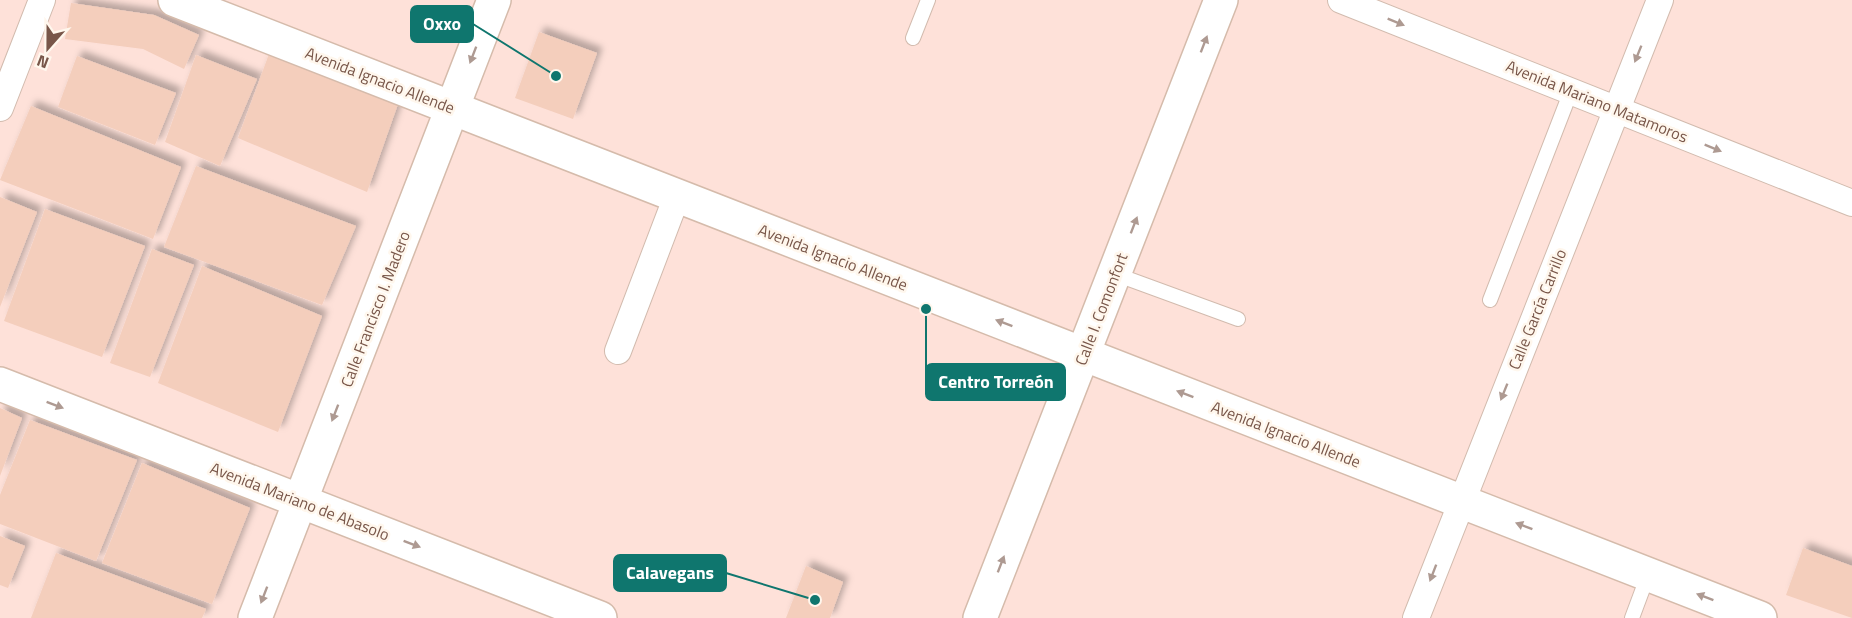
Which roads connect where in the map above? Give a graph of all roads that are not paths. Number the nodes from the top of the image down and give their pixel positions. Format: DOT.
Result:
graph roads {
  1 [pos="42,0"];
  2 [pos="175,0"];
  3 [pos="494,0"];
  4 [pos="928,0"];
  5 [pos="1221,0"];
  6 [pos="1341,0"];
  7 [pos="1660,0"];
  8 [pos="913,38"];
  9 [pos="1571,91"];
  10 [pos="0,108"];
  11 [pos="452,108"];
  12 [pos="1616,110"];
  13 [pos="677,196"];
  14 [pos="1852,203"];
  15 [pos="1115,274"];
  16 [pos="1490,300"];
  17 [pos="1238,319"];
  18 [pos="618,351"];
  19 [pos="1083,354"];
  20 [pos="0,384"];
  21 [pos="301,501"];
  22 [pos="1461,502"];
  23 [pos="1648,575"];
  24 [pos="563,611"];
  25 [pos="255,618"];
  26 [pos="600,618"];
  27 [pos="980,618"];
  28 [pos="1416,618"];
  29 [pos="1632,618"];
  30 [pos="1760,618"];
  1 -- 10 [label="street"];
  2 -- 11 [label="street, Avenida Ignacio Allende"];
  3 -- 11 [label="street, Calle Francisco I. Madero, one-way"];
  4 -- 8 [label="lane"];
  15 -- 5 [label="street, Calle I. Comonfort, one-way"];
  6 -- 9 [label="street, Avenida Mariano Matamoros, one-way"];
  7 -- 12 [label="street, Calle García Carrillo, one-way"];
  9 -- 12 [label="street, Avenida Mariano Matamoros"];
  9 -- 16 [label="lane"];
  11 -- 13 [label="street, Avenida Ignacio Allende"];
  11 -- 21 [label="street, Calle Francisco I. Madero, one-way"];
  12 -- 14 [label="street, Avenida Mariano Matamoros, one-way"];
  12 -- 22 [label="street, Calle García Carrillo, one-way"];
  13 -- 18 [label="street"];
  19 -- 13 [label="street, Avenida Ignacio Allende, one-way"];
  15 -- 17 [label="lane"];
  15 -- 19 [label="street, Calle I. Comonfort"];
  22 -- 19 [label="street, Avenida Ignacio Allende, one-way"];
  27 -- 19 [label="street, Calle I. Comonfort, one-way"];
  20 -- 21 [label="street, Avenida Mariano de Abasolo, one-way"];
  21 -- 24 [label="street, Avenida Mariano de Abasolo, one-way"];
  21 -- 25 [label="street, Calle Francisco I. Madero, one-way"];
  23 -- 22 [label="street, Avenida Ignacio Allende, one-way"];
  22 -- 28 [label="street, Calle García Carrillo, one-way"];
  23 -- 29 [label="lane"];
  30 -- 23 [label="street, Avenida Ignacio Allende, one-way"];
  24 -- 26 [label="street, Avenida Mariano de Abasolo"];
}
